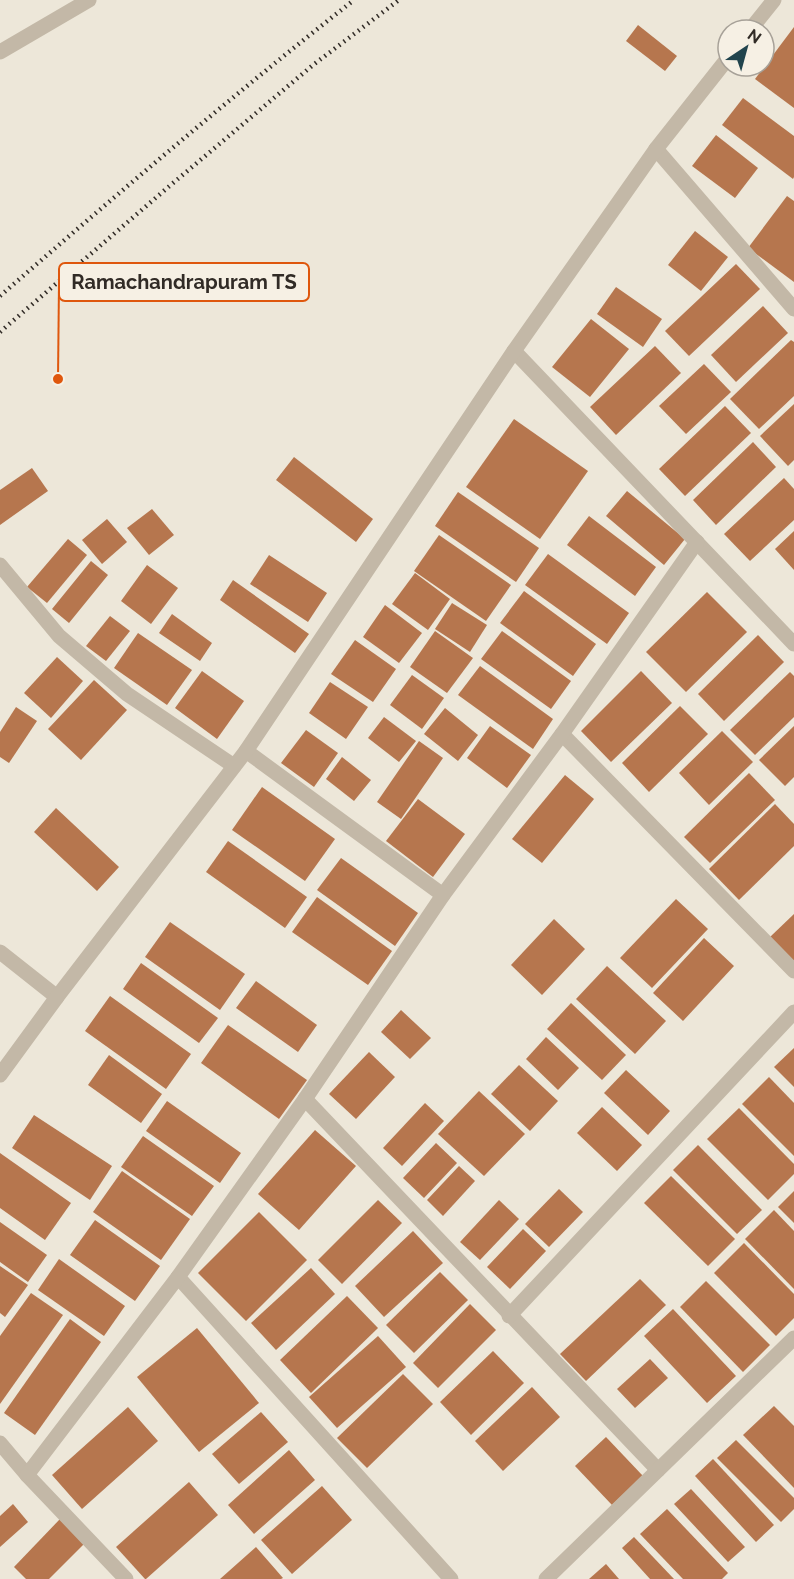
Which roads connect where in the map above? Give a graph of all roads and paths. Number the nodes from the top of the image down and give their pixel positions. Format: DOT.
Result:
graph roads {
  1 [pos="88,0"];
  2 [pos="774,0"];
  3 [pos="760,18"];
  4 [pos="0,52"];
  5 [pos="716,73"];
  6 [pos="656,149"];
  7 [pos="794,309"];
  8 [pos="514,351"];
  9 [pos="697,542"];
  10 [pos="0,565"];
  11 [pos="794,644"];
  12 [pos="562,734"];
  13 [pos="246,751"];
  14 [pos="234,766"];
  15 [pos="443,895"];
  16 [pos="0,952"];
  17 [pos="794,971"];
  18 [pos="57,996"];
  19 [pos="794,1012"];
  20 [pos="0,1075"];
  21 [pos="305,1099"];
  22 [pos="178,1277"];
  23 [pos="509,1316"];
  24 [pos="794,1338"];
  25 [pos="0,1443"];
  26 [pos="658,1470"];
  27 [pos="27,1475"];
  28 [pos="126,1579"];
  29 [pos="451,1579"];
  30 [pos="546,1579"];
  1 -- 4 [label="street"];
  2 -- 3 [label="street"];
  5 -- 6 [label="street"];
  6 -- 7 [label="street"];
  6 -- 8 [label="street"];
  8 -- 9 [label="street"];
  8 -- 13 [label="street"];
  9 -- 11 [label="street"];
  9 -- 12 [label="street"];
  10 -- 14 [label="street"];
  12 -- 15 [label="street"];
  12 -- 17 [label="street"];
  13 -- 14 [label="street"];
  13 -- 15 [label="street"];
  14 -- 18 [label="street"];
  15 -- 21 [label="street"];
  16 -- 18 [label="street"];
  18 -- 20 [label="street"];
  19 -- 23 [label="street"];
  21 -- 22 [label="street"];
  21 -- 23 [label="street"];
  22 -- 27 [label="street"];
  22 -- 29 [label="street"];
  23 -- 26 [label="street"];
  24 -- 26 [label="street"];
  25 -- 27 [label="street"];
  26 -- 30 [label="street"];
  27 -- 28 [label="street"];
}
